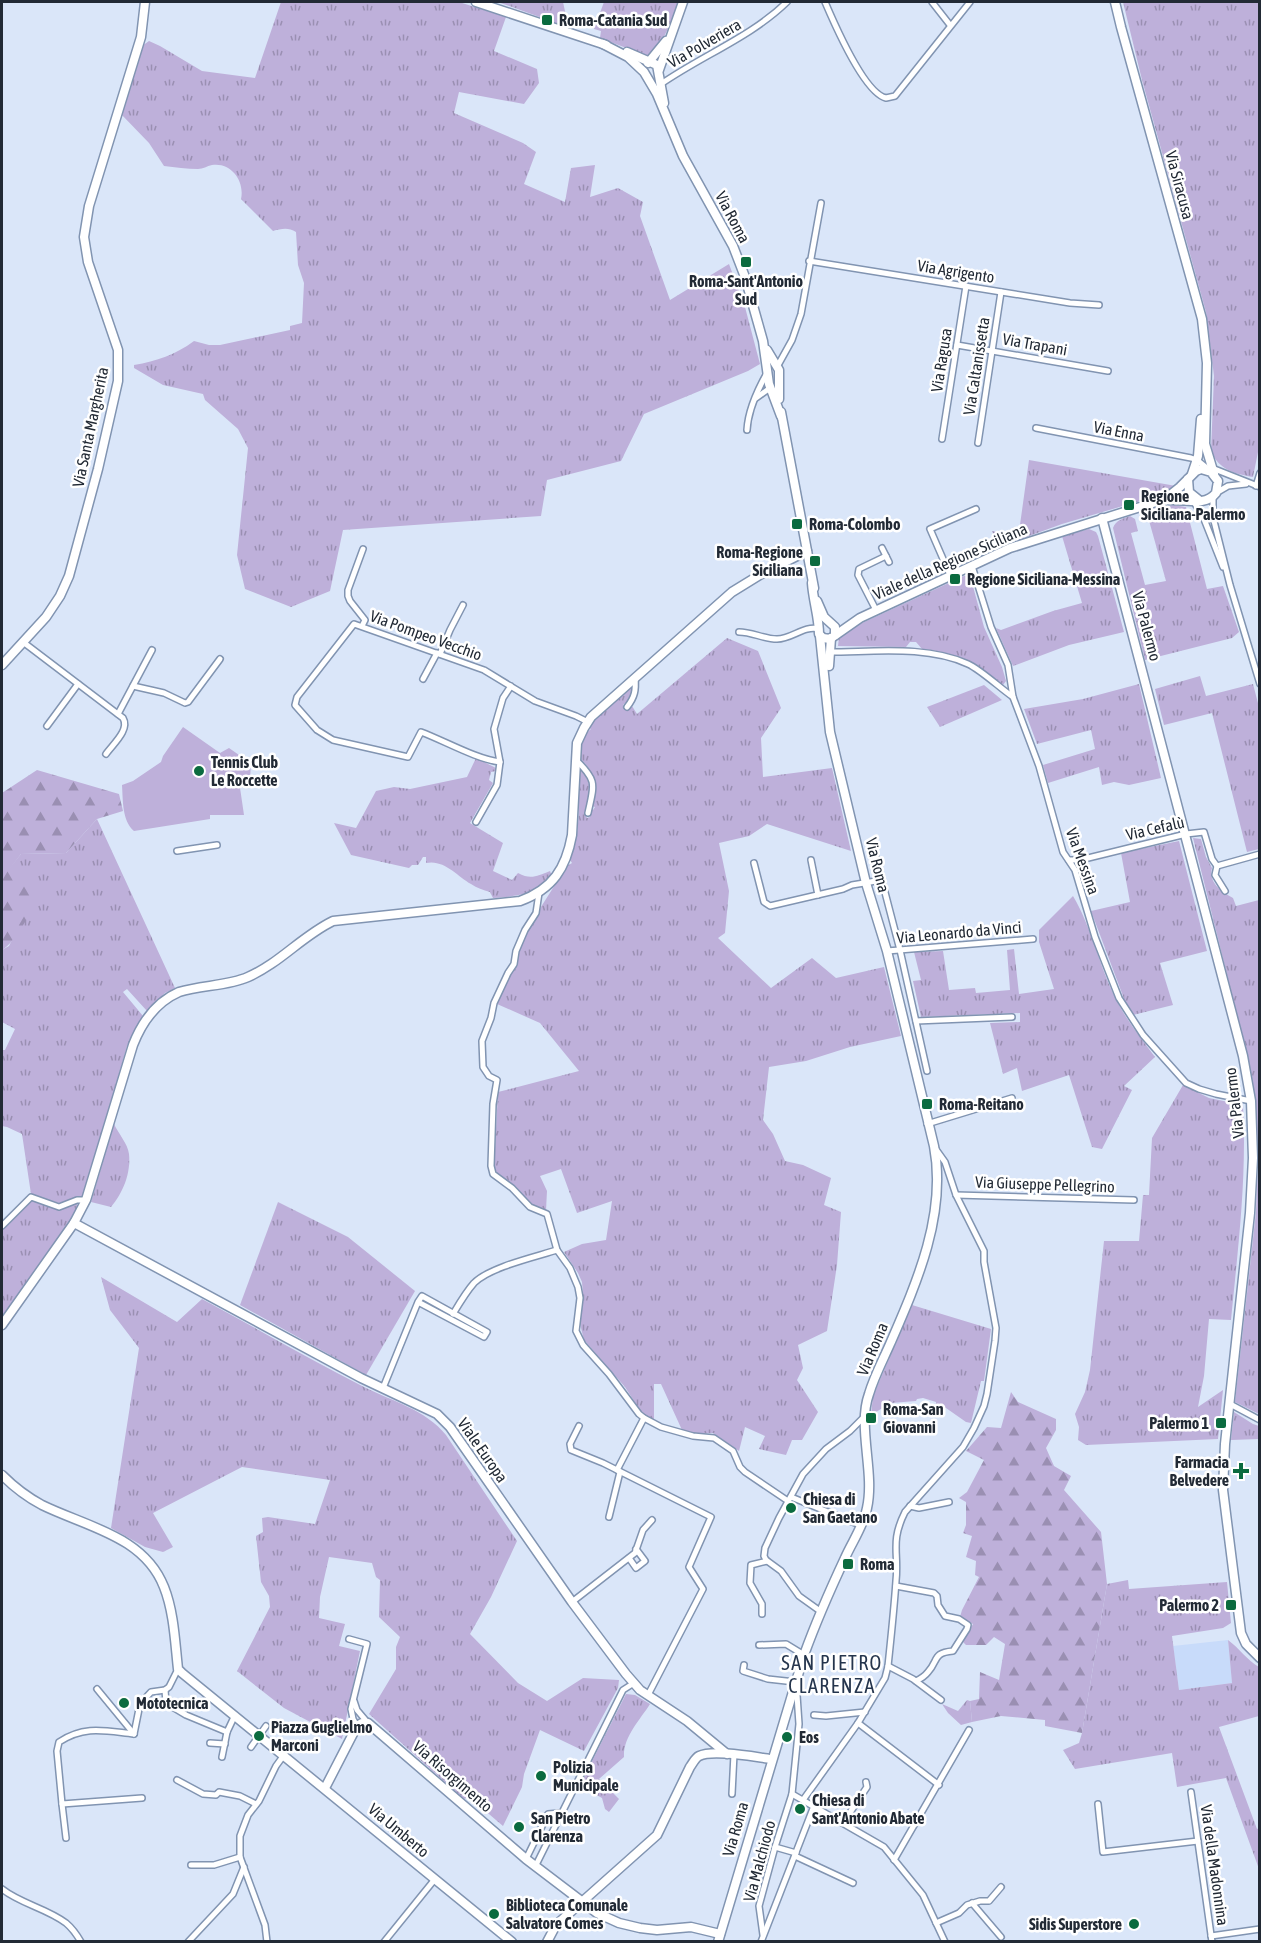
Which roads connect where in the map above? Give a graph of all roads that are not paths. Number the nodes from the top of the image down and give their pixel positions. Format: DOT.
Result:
graph roads {
  1 [pos="145,2"];
  2 [pos="476,2"];
  3 [pos="683,2"];
  4 [pos="787,2"];
  5 [pos="825,2"];
  6 [pos="932,2"];
  7 [pos="970,2"];
  8 [pos="1115,2"];
  9 [pos="950,25"];
  10 [pos="651,68"];
  11 [pos="661,84"];
  12 [pos="665,112"];
  13 [pos="821,203"];
  14 [pos="809,261"];
  15 [pos="966,286"];
  16 [pos="1001,292"];
  17 [pos="1099,305"];
  18 [pos="957,345"];
  19 [pos="992,351"];
  20 [pos="772,369"];
  21 [pos="1108,371"];
  22 [pos="1206,377"];
  23 [pos="773,388"];
  24 [pos="755,399"];
  25 [pos="1036,429"];
  26 [pos="747,430"];
  27 [pos="942,439"];
  28 [pos="978,443"];
  29 [pos="1197,460"];
  30 [pos="1210,470"];
  31 [pos="1260,473"];
  32 [pos="1192,475"];
  33 [pos="1258,487"];
  34 [pos="1215,495"];
  35 [pos="1156,502"];
  36 [pos="1194,502"];
  37 [pos="976,509"];
  38 [pos="1102,518"];
  39 [pos="882,548"];
  40 [pos="363,549"];
  41 [pos="807,551"];
  42 [pos="886,556"];
  43 [pos="889,562"];
  44 [pos="972,566"];
  45 [pos="950,575"];
  46 [pos="812,583"];
  47 [pos="1230,585"];
  48 [pos="463,605"];
  49 [pos="876,610"];
  50 [pos="860,618"];
  51 [pos="830,623"];
  52 [pos="362,627"];
  53 [pos="820,631"];
  54 [pos="739,632"];
  55 [pos="833,637"];
  56 [pos="23,642"];
  57 [pos="152,650"];
  58 [pos="829,652"];
  59 [pos="438,653"];
  60 [pos="220,659"];
  61 [pos="2,665"];
  62 [pos="635,678"];
  63 [pos="423,679"];
  64 [pos="78,684"];
  65 [pos="1260,684"];
  66 [pos="133,686"];
  67 [pos="511,686"];
  68 [pos="1013,697"];
  69 [pos="627,706"];
  70 [pos="118,714"];
  71 [pos="590,720"];
  72 [pos="47,726"];
  73 [pos="106,754"];
  74 [pos="576,759"];
  75 [pos="837,759"];
  76 [pos="500,762"];
  77 [pos="588,813"];
  78 [pos="476,822"];
  79 [pos="1186,834"];
  80 [pos="217,845"];
  81 [pos="177,851"];
  82 [pos="875,854"];
  83 [pos="1260,855"];
  84 [pos="811,860"];
  85 [pos="1070,860"];
  86 [pos="754,863"];
  87 [pos="1217,866"];
  88 [pos="882,880"];
  89 [pos="867,883"];
  90 [pos="1224,891"];
  91 [pos="539,892"];
  92 [pos="818,896"];
  93 [pos="1033,939"];
  94 [pos="900,950"];
  95 [pos="887,951"];
  96 [pos="1012,1017"];
  97 [pos="916,1021"];
  98 [pos="927,1071"];
  99 [pos="1012,1098"];
  100 [pos="1251,1101"];
  101 [pos="927,1124"];
  102 [pos="934,1146"];
  103 [pos="956,1195"];
  104 [pos="86,1200"];
  105 [pos="1134,1200"];
  106 [pos="74,1223"];
  107 [pos="2,1226"];
  108 [pos="557,1250"];
  109 [pos="452,1316"];
  110 [pos="2,1325"];
  111 [pos="383,1388"];
  112 [pos="1230,1404"];
  113 [pos="865,1416"];
  114 [pos="644,1418"];
  115 [pos="1260,1420"];
  116 [pos="579,1426"];
  117 [pos="619,1471"];
  118 [pos="2,1475"];
  119 [pos="790,1499"];
  120 [pos="949,1503"];
  121 [pos="910,1506"];
  122 [pos="609,1517"];
  123 [pos="652,1520"];
  124 [pos="861,1525"];
  125 [pos="636,1549"];
  126 [pos="629,1558"];
  127 [pos="767,1561"];
  128 [pos="896,1586"];
  129 [pos="572,1602"];
  130 [pos="820,1611"];
  131 [pos="762,1614"];
  132 [pos="349,1639"];
  133 [pos="759,1645"];
  134 [pos="804,1655"];
  135 [pos="1260,1658"];
  136 [pos="744,1665"];
  137 [pos="888,1666"];
  138 [pos="178,1669"];
  139 [pos="916,1681"];
  140 [pos="795,1682"];
  141 [pos="634,1683"];
  142 [pos="97,1689"];
  143 [pos="165,1690"];
  144 [pos="648,1695"];
  145 [pos="354,1699"];
  146 [pos="941,1700"];
  147 [pos="865,1712"];
  148 [pos="814,1715"];
  149 [pos="236,1716"];
  150 [pos="368,1723"];
  151 [pos="858,1723"];
  152 [pos="266,1726"];
  153 [pos="357,1726"];
  154 [pos="969,1730"];
  155 [pos="227,1732"];
  156 [pos="134,1734"];
  157 [pos="259,1735"];
  158 [pos="710,1740"];
  159 [pos="210,1743"];
  160 [pos="225,1744"];
  161 [pos="251,1747"];
  162 [pos="731,1754"];
  163 [pos="284,1755"];
  164 [pos="222,1757"];
  165 [pos="697,1757"];
  166 [pos="771,1759"];
  167 [pos="177,1780"];
  168 [pos="866,1782"];
  169 [pos="939,1785"];
  170 [pos="325,1788"];
  171 [pos="1191,1792"];
  172 [pos="732,1794"];
  173 [pos="792,1794"];
  174 [pos="142,1797"];
  175 [pos="803,1800"];
  176 [pos="62,1804"];
  177 [pos="256,1804"];
  178 [pos="1098,1804"];
  179 [pos="814,1806"];
  180 [pos="561,1812"];
  181 [pos="843,1823"];
  182 [pos="66,1838"];
  183 [pos="1198,1841"];
  184 [pos="775,1847"];
  185 [pos="795,1854"];
  186 [pos="240,1857"];
  187 [pos="526,1859"];
  188 [pos="894,1860"];
  189 [pos="191,1865"];
  190 [pos="535,1866"];
  191 [pos="244,1867"];
  192 [pos="435,1879"];
  193 [pos="853,1883"];
  194 [pos="1000,1887"];
  195 [pos="2,1889"];
  196 [pos="582,1903"];
  197 [pos="972,1903"];
  198 [pos="936,1923"];
  199 [pos="1260,1929"];
  200 [pos="1000,1937"];
  201 [pos="719,1938"];
  202 [pos="762,1938"];
  203 [pos="1211,1939"];
  204 [pos="81,1941"];
  205 [pos="188,1941"];
  206 [pos="267,1941"];
  207 [pos="384,1941"];
  208 [pos="512,1941"];
  209 [pos="547,1941"];
  210 [pos="945,1941"];
  1 -- 56 [label="street, Via Santa Margherita"];
  2 -- 10 [label="street"];
  3 -- 10 [label="street"];
  4 -- 11 [label="street, Via Polveriera"];
  5 -- 9 [label="street"];
  6 -- 9 [label="street"];
  7 -- 9 [label="street"];
  8 -- 22 [label="street, Via Siracusa"];
  10 -- 11 [label="street"];
  10 -- 12 [label="street"];
  11 -- 12 [label="street"];
  12 -- 20 [label="street, Via Roma"];
  13 -- 14 [label="street"];
  14 -- 15 [label="street, Via Agrigento"];
  14 -- 20 [label="street"];
  15 -- 16 [label="street, Via Agrigento"];
  15 -- 18 [label="street, Via Ragusa"];
  16 -- 17 [label="street, Via Agrigento"];
  16 -- 19 [label="street, Via Caltanissetta"];
  18 -- 19 [label="street, Via Trapani"];
  18 -- 27 [label="street, Via Ragusa"];
  19 -- 21 [label="street, Via Trapani"];
  19 -- 28 [label="street, Via Caltanissetta"];
  20 -- 23 [label="street, Via Roma"];
  20 -- 24 [label="street"];
  22 -- 29 [label="street"];
  22 -- 30 [label="street"];
  23 -- 24 [label="street"];
  23 -- 41 [label="street, Via Roma"];
  24 -- 26 [label="street"];
  25 -- 29 [label="street, Via Enna"];
  29 -- 30 [label="street"];
  29 -- 32 [label="street"];
  30 -- 32 [label="street"];
  30 -- 33 [label="street"];
  30 -- 34 [label="street"];
  31 -- 33 [label="street"];
  32 -- 35 [label="street"];
  32 -- 36 [label="street"];
  33 -- 34 [label="street"];
  34 -- 36 [label="street"];
  34 -- 47 [label="street"];
  35 -- 36 [label="street"];
  35 -- 38 [label="street, Viale della Regione Siciliana"];
  36 -- 47 [label="street"];
  37 -- 45 [label="street"];
  38 -- 44 [label="street, Viale della Regione Siciliana"];
  38 -- 79 [label="street, Via Palermo"];
  39 -- 42 [label="street"];
  40 -- 52 [label="street"];
  41 -- 46 [label="street"];
  41 -- 62 [label="street"];
  42 -- 43 [label="street"];
  42 -- 49 [label="street"];
  44 -- 45 [label="street, Viale della Regione Siciliana"];
  44 -- 68 [label="street, Via Messina"];
  45 -- 49 [label="street, Viale della Regione Siciliana"];
  46 -- 51 [label="street"];
  46 -- 53 [label="street, Via Roma"];
  47 -- 65 [label="street"];
  48 -- 59 [label="street"];
  49 -- 50 [label="street, Viale della Regione Siciliana"];
  50 -- 51 [label="street"];
  50 -- 55 [label="street"];
  51 -- 53 [label="street"];
  51 -- 55 [label="street"];
  52 -- 59 [label="street, Via Pompeo Vecchio"];
  52 -- 76 [label="street, Via Pompeo Vecchio"];
  53 -- 54 [label="street"];
  53 -- 55 [label="street"];
  53 -- 75 [label="street, Via Roma"];
  55 -- 58 [label="street, Via Roma"];
  56 -- 61 [label="street, Via Santa Margherita"];
  56 -- 64 [label="street"];
  57 -- 66 [label="street"];
  58 -- 68 [label="street"];
  58 -- 75 [label="street, Via Roma"];
  59 -- 63 [label="street"];
  59 -- 67 [label="street, Via Pompeo Vecchio"];
  60 -- 66 [label="street"];
  62 -- 69 [label="street"];
  62 -- 71 [label="street"];
  64 -- 70 [label="street"];
  64 -- 72 [label="street"];
  66 -- 70 [label="street"];
  67 -- 71 [label="street, Via Pompeo Vecchio"];
  67 -- 76 [label="street"];
  68 -- 85 [label="street, Via Messina"];
  70 -- 73 [label="street"];
  71 -- 74 [label="street"];
  74 -- 77 [label="street"];
  74 -- 91 [label="street"];
  75 -- 89 [label="street, Via Roma"];
  76 -- 78 [label="street"];
  79 -- 85 [label="street, Via Cefalù"];
  79 -- 87 [label="street, Via Cefalù"];
  79 -- 100 [label="street, Via Palermo"];
  80 -- 81 [label="street"];
  82 -- 88 [label="street"];
  83 -- 87 [label="street"];
  84 -- 92 [label="street"];
  85 -- 100 [label="street, Via Messina"];
  86 -- 92 [label="street"];
  87 -- 90 [label="street"];
  88 -- 89 [label="street"];
  88 -- 94 [label="street"];
  89 -- 92 [label="street"];
  89 -- 95 [label="street, Via Roma"];
  91 -- 104 [label="street"];
  91 -- 108 [label="street"];
  93 -- 94 [label="street, Via Leonardo da Vinci"];
  94 -- 95 [label="street, Via Leonardo da Vinci"];
  94 -- 97 [label="street"];
  95 -- 101 [label="street, Via Roma"];
  96 -- 97 [label="street"];
  97 -- 98 [label="street"];
  99 -- 101 [label="street"];
  100 -- 112 [label="street, Via Palermo"];
  101 -- 102 [label="street, Via Roma"];
  102 -- 103 [label="street"];
  102 -- 113 [label="street, Via Roma"];
  103 -- 105 [label="street, Via Giuseppe Pellegrino"];
  103 -- 121 [label="street"];
  104 -- 106 [label="street"];
  104 -- 107 [label="street"];
  106 -- 110 [label="street"];
  106 -- 111 [label="street, Viale Europa"];
  108 -- 109 [label="street"];
  108 -- 114 [label="street"];
  109 -- 109 [label="street"];
  109 -- 111 [label="street"];
  111 -- 129 [label="street, Viale Europa"];
  112 -- 115 [label="street"];
  112 -- 135 [label="street, Via Palermo"];
  113 -- 119 [label="street"];
  113 -- 124 [label="street, Via Roma"];
  114 -- 117 [label="street"];
  114 -- 119 [label="street"];
  116 -- 117 [label="street"];
  117 -- 122 [label="street"];
  117 -- 144 [label="street"];
  118 -- 138 [label="street"];
  119 -- 124 [label="street"];
  119 -- 127 [label="street"];
  120 -- 121 [label="street"];
  121 -- 128 [label="street"];
  123 -- 125 [label="street"];
  124 -- 130 [label="street, Via Roma"];
  125 -- 126 [label="street"];
  125 -- 126 [label="street"];
  126 -- 129 [label="street"];
  127 -- 130 [label="street"];
  127 -- 131 [label="street"];
  128 -- 137 [label="street"];
  128 -- 139 [label="street"];
  129 -- 141 [label="street, Viale Europa"];
  130 -- 134 [label="street, Via Roma"];
  132 -- 145 [label="street"];
  133 -- 134 [label="street"];
  134 -- 140 [label="street, Via Roma"];
  136 -- 140 [label="street"];
  137 -- 139 [label="street"];
  137 -- 147 [label="street"];
  138 -- 143 [label="street"];
  138 -- 149 [label="street"];
  139 -- 146 [label="street"];
  140 -- 166 [label="street, Via Roma"];
  140 -- 173 [label="street, Via Malchiodo"];
  141 -- 144 [label="street, Viale Europa"];
  141 -- 180 [label="street"];
  142 -- 156 [label="street"];
  143 -- 155 [label="street"];
  143 -- 156 [label="street"];
  144 -- 158 [label="street, Viale Europa"];
  145 -- 150 [label="street"];
  145 -- 153 [label="street"];
  147 -- 148 [label="street"];
  147 -- 151 [label="street"];
  149 -- 155 [label="street"];
  149 -- 157 [label="street, Via Umberto"];
  150 -- 153 [label="street"];
  150 -- 187 [label="street, Via Risorgimento"];
  151 -- 169 [label="street"];
  151 -- 175 [label="street"];
  152 -- 157 [label="street"];
  153 -- 170 [label="street"];
  154 -- 169 [label="street"];
  155 -- 160 [label="street"];
  156 -- 176 [label="street"];
  157 -- 161 [label="street"];
  157 -- 163 [label="street, Via Umberto"];
  158 -- 162 [label="street, Viale Europa"];
  158 -- 165 [label="street"];
  159 -- 160 [label="street"];
  160 -- 164 [label="street"];
  162 -- 165 [label="street"];
  162 -- 166 [label="street"];
  162 -- 172 [label="street"];
  163 -- 170 [label="street, Via Umberto"];
  163 -- 177 [label="street"];
  165 -- 196 [label="street"];
  166 -- 201 [label="street, Via Roma"];
  167 -- 177 [label="street"];
  168 -- 181 [label="street"];
  169 -- 188 [label="street"];
  170 -- 192 [label="street, Via Umberto"];
  171 -- 183 [label="street, Via della Madonnina"];
  173 -- 175 [label="street"];
  173 -- 184 [label="street, Via Malchiodo"];
  174 -- 176 [label="street"];
  175 -- 179 [label="street"];
  176 -- 182 [label="street"];
  177 -- 186 [label="street"];
  178 -- 183 [label="street"];
  179 -- 181 [label="street"];
  179 -- 185 [label="street"];
  180 -- 187 [label="street"];
  180 -- 190 [label="street"];
  181 -- 188 [label="street"];
  183 -- 203 [label="street, Via della Madonnina"];
  184 -- 185 [label="street"];
  184 -- 202 [label="street, Via Malchiodo"];
  185 -- 193 [label="street"];
  185 -- 202 [label="street"];
  186 -- 189 [label="street"];
  186 -- 191 [label="street"];
  187 -- 190 [label="street, Via Risorgimento"];
  188 -- 198 [label="street"];
  190 -- 196 [label="street, Via Risorgimento"];
  191 -- 205 [label="street"];
  191 -- 206 [label="street"];
  192 -- 207 [label="street"];
  192 -- 208 [label="street, Via Umberto"];
  194 -- 197 [label="street"];
  195 -- 204 [label="street"];
  196 -- 201 [label="street, Via Risorgimento"];
  196 -- 209 [label="street"];
  197 -- 198 [label="street"];
  197 -- 200 [label="street"];
  198 -- 210 [label="street"];
  199 -- 203 [label="street"];
}
